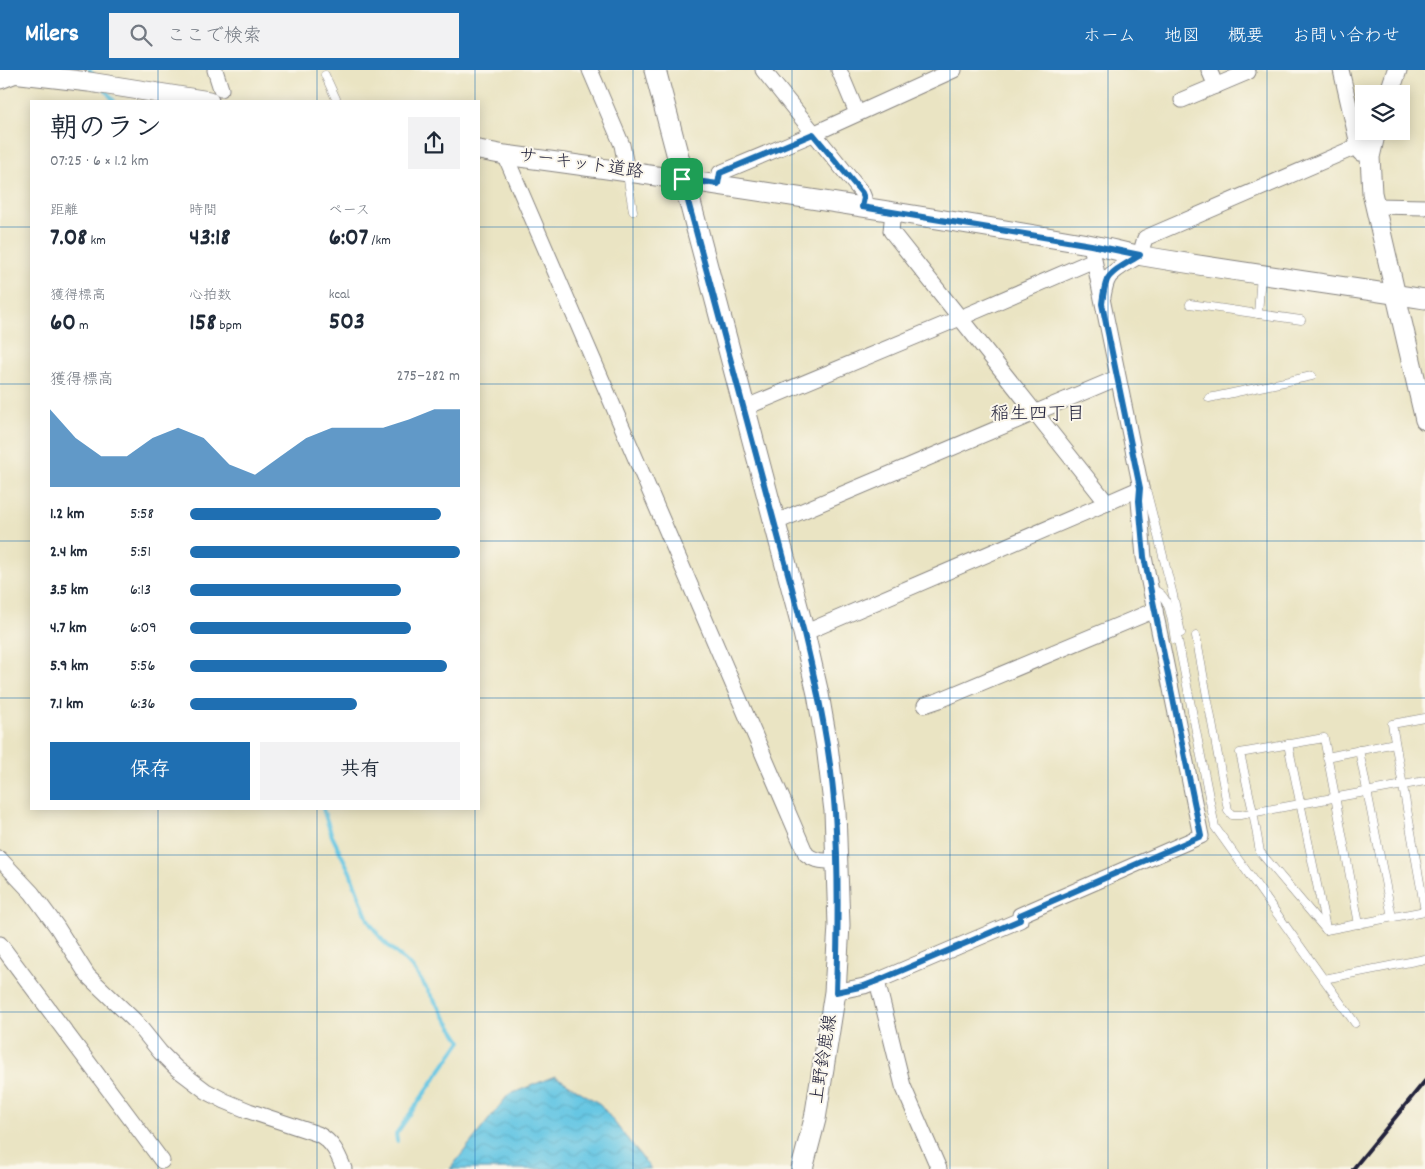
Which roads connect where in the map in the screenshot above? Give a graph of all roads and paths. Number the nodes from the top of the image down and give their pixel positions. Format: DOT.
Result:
graph roads {
  1 [pos="215,70"];
  2 [pos="590,70"];
  3 [pos="655,70"];
  4 [pos="763,70"];
  5 [pos="839,70"];
  6 [pos="954,70"];
  7 [pos="1209,70"];
  8 [pos="1341,70"];
  9 [pos="1397,70"];
  10 [pos="1248,72"];
  11 [pos="8,73"];
  12 [pos="325,75"];
  13 [pos="1392,85"];
  14 [pos="1216,86"];
  15 [pos="215,95"];
  16 [pos="337,100"];
  17 [pos="1182,100"];
  18 [pos="857,113"];
  19 [pos="813,134"];
  20 [pos="1374,140"];
  21 [pos="1358,146"];
  22 [pos="480,150"];
  23 [pos="505,155"];
  24 [pos="627,171"];
  25 [pos="682,179"];
  26 [pos="718,184"];
  27 [pos="1374,200"];
  28 [pos="862,207"];
  29 [pos="1425,207"];
  30 [pos="633,211"];
  31 [pos="893,212"];
  32 [pos="1092,252"];
  33 [pos="1140,255"];
  34 [pos="1261,275"];
  35 [pos="1397,295"];
  36 [pos="1425,299"];
  37 [pos="1102,304"];
  38 [pos="1190,304"];
  39 [pos="1258,314"];
  40 [pos="960,318"];
  41 [pos="1300,320"];
  42 [pos="1312,376"];
  43 [pos="1117,378"];
  44 [pos="1209,398"];
  45 [pos="744,408"];
  46 [pos="1036,412"];
  47 [pos="1425,420"];
  48 [pos="1140,488"];
  49 [pos="1107,503"];
  50 [pos="774,523"];
  51 [pos="1151,589"];
  52 [pos="1155,610"];
  53 [pos="804,633"];
  54 [pos="1196,636"];
  55 [pos="1178,638"];
  56 [pos="925,705"];
  57 [pos="1425,720"];
  58 [pos="1396,743"];
  59 [pos="1288,744"];
  60 [pos="1360,750"];
  61 [pos="1327,757"];
  62 [pos="1425,781"];
  63 [pos="1403,785"];
  64 [pos="1368,791"];
  65 [pos="1335,797"];
  66 [pos="1300,804"];
  67 [pos="1253,812"];
  68 [pos="0,859"];
  69 [pos="837,860"];
  70 [pos="1425,911"];
  71 [pos="1392,917"];
  72 [pos="1359,924"];
  73 [pos="1326,930"];
  74 [pos="0,944"];
  75 [pos="1425,959"];
  76 [pos="1324,979"];
  77 [pos="877,981"];
  78 [pos="836,992"];
  79 [pos="1355,1023"];
  80 [pos="162,1161"];
  81 [pos="344,1169"];
  82 [pos="802,1169"];
  83 [pos="939,1169"];
  1 -- 15 [label="street"];
  2 -- 24 [label="street"];
  3 -- 25 [label="main road, 上野鈴鹿線"];
  4 -- 19 [label="street"];
  5 -- 18 [label="street"];
  6 -- 18 [label="street"];
  7 -- 14 [label="street"];
  8 -- 21 [label="street"];
  9 -- 13 [label="street"];
  10 -- 14 [label="street"];
  11 -- 15 [label="street"];
  12 -- 16 [label="lane"];
  14 -- 17 [label="street"];
  18 -- 19 [label="street"];
  19 -- 26 [label="street"];
  19 -- 28 [label="street"];
  20 -- 27 [label="street"];
  21 -- 27 [label="street"];
  21 -- 33 [label="street"];
  22 -- 23 [label="street, サーキット道路"];
  23 -- 24 [label="street, サーキット道路"];
  23 -- 69 [label="street"];
  24 -- 25 [label="street, サーキット道路"];
  24 -- 30 [label="lane"];
  25 -- 26 [label="street, サーキット道路"];
  25 -- 45 [label="main road, 上野鈴鹿線"];
  26 -- 28 [label="street, サーキット道路"];
  27 -- 29 [label="street"];
  27 -- 35 [label="street"];
  28 -- 31 [label="street, サーキット道路"];
  31 -- 32 [label="street, サーキット道路"];
  31 -- 40 [label="street"];
  32 -- 33 [label="street, サーキット道路"];
  32 -- 37 [label="street"];
  32 -- 40 [label="street"];
  33 -- 34 [label="street, サーキット道路"];
  33 -- 37 [label="street"];
  34 -- 35 [label="street, サーキット道路"];
  34 -- 39 [label="lane"];
  35 -- 36 [label="street"];
  35 -- 47 [label="street"];
  37 -- 43 [label="street"];
  38 -- 39 [label="lane"];
  39 -- 41 [label="lane"];
  40 -- 45 [label="street"];
  40 -- 46 [label="street"];
  42 -- 44 [label="lane"];
  43 -- 46 [label="street"];
  43 -- 48 [label="street"];
  45 -- 50 [label="main road, 上野鈴鹿線"];
  46 -- 49 [label="street"];
  46 -- 50 [label="street"];
  48 -- 49 [label="street"];
  48 -- 51 [label="street"];
  48 -- 55 [label="lane"];
  49 -- 53 [label="street"];
  50 -- 53 [label="main road, 上野鈴鹿線"];
  51 -- 52 [label="street"];
  51 -- 55 [label="lane"];
  52 -- 56 [label="street"];
  52 -- 77 [label="street"];
  53 -- 69 [label="main road, 上野鈴鹿線"];
  54 -- 67 [label="lane"];
  55 -- 76 [label="lane"];
  57 -- 58 [label="lane"];
  58 -- 60 [label="lane"];
  58 -- 63 [label="lane"];
  59 -- 61 [label="lane"];
  59 -- 66 [label="lane"];
  59 -- 67 [label="lane"];
  60 -- 61 [label="lane"];
  60 -- 64 [label="lane"];
  61 -- 65 [label="lane"];
  62 -- 63 [label="lane"];
  63 -- 64 [label="lane"];
  63 -- 70 [label="lane"];
  64 -- 65 [label="lane"];
  64 -- 71 [label="lane"];
  65 -- 66 [label="lane"];
  65 -- 72 [label="lane"];
  66 -- 67 [label="lane"];
  66 -- 73 [label="lane"];
  67 -- 73 [label="lane"];
  68 -- 81 [label="street"];
  69 -- 78 [label="main road, 上野鈴鹿線"];
  70 -- 71 [label="lane"];
  71 -- 72 [label="lane"];
  72 -- 73 [label="lane"];
  74 -- 80 [label="street"];
  75 -- 76 [label="lane"];
  76 -- 79 [label="lane"];
  77 -- 78 [label="street"];
  77 -- 83 [label="street"];
  78 -- 82 [label="main road, 上野鈴鹿線"];
}
